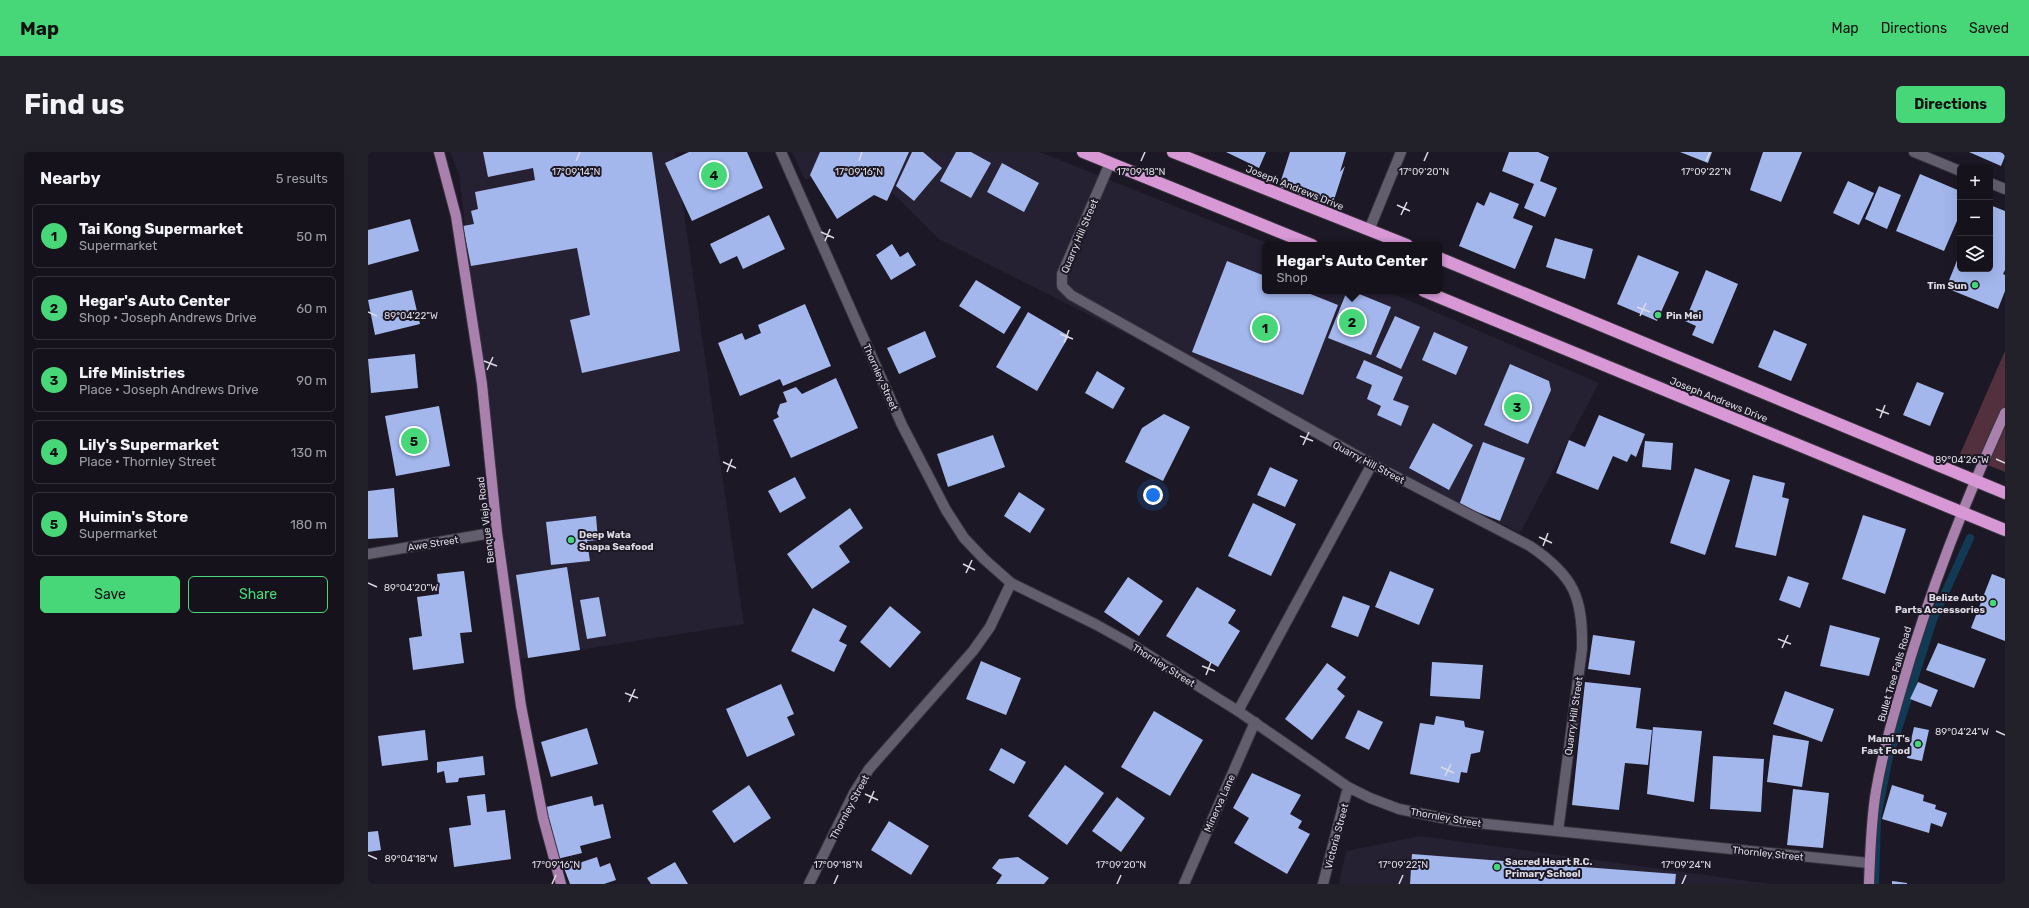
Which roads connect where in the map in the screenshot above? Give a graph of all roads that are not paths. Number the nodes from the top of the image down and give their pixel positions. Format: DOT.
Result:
graph roads {
  1 [pos="439,152"];
  2 [pos="781,152"];
  3 [pos="1083,152"];
  4 [pos="1173,152"];
  5 [pos="1400,152"];
  6 [pos="1914,152"];
  7 [pos="1110,162"];
  8 [pos="1957,170"];
  9 [pos="1993,184"];
  10 [pos="2005,189"];
  11 [pos="1370,230"];
  12 [pos="1305,242"];
  13 [pos="1399,242"];
  14 [pos="1442,259"];
  15 [pos="1431,294"];
  16 [pos="2005,413"];
  17 [pos="1372,464"];
  18 [pos="1974,481"];
  19 [pos="2005,493"];
  20 [pos="1962,512"];
  21 [pos="2005,530"];
  22 [pos="497,532"];
  23 [pos="368,554"];
  24 [pos="1011,583"];
  25 [pos="1238,711"];
  26 [pos="1255,722"];
  27 [pos="1348,787"];
  28 [pos="1558,831"];
  29 [pos="1870,863"];
  30 [pos="561,884"];
  31 [pos="809,884"];
  32 [pos="1184,884"];
  33 [pos="1323,884"];
  34 [pos="1869,884"];
  1 -- 22 [label="main road, Benque Viejo Road"];
  2 -- 24 [label="street, Thornley Street"];
  3 -- 7 [label="highway"];
  4 -- 11 [label="highway, Joseph Andrews Drive"];
  5 -- 11 [label="street"];
  6 -- 8 [label="street"];
  7 -- 12 [label="highway"];
  7 -- 17 [label="street, Quarry Hill Street"];
  9 -- 10 [label="street"];
  11 -- 13 [label="highway, Joseph Andrews Drive"];
  14 -- 18 [label="highway"];
  15 -- 20 [label="highway, Joseph Andrews Drive"];
  16 -- 18 [label="main road, Bullet Tree Falls Road"];
  17 -- 25 [label="street"];
  17 -- 28 [label="street, Quarry Hill Street"];
  18 -- 19 [label="highway"];
  18 -- 20 [label="main road, Bullet Tree Falls Road"];
  20 -- 21 [label="highway, Joseph Andrews Drive"];
  20 -- 29 [label="main road, Bullet Tree Falls Road"];
  22 -- 23 [label="street, Awe Street"];
  22 -- 30 [label="main road, Benque Viejo Road"];
  24 -- 25 [label="street, Thornley Street"];
  24 -- 31 [label="street, Thornley Street"];
  25 -- 26 [label="street, Thornley Street"];
  26 -- 27 [label="street, Thornley Street"];
  26 -- 32 [label="street, Minerva Lane"];
  27 -- 28 [label="street, Thornley Street"];
  27 -- 33 [label="street, Victoria Street"];
  28 -- 29 [label="street, Thornley Street"];
  29 -- 34 [label="main road, Bullet Tree Falls Road"];
}
